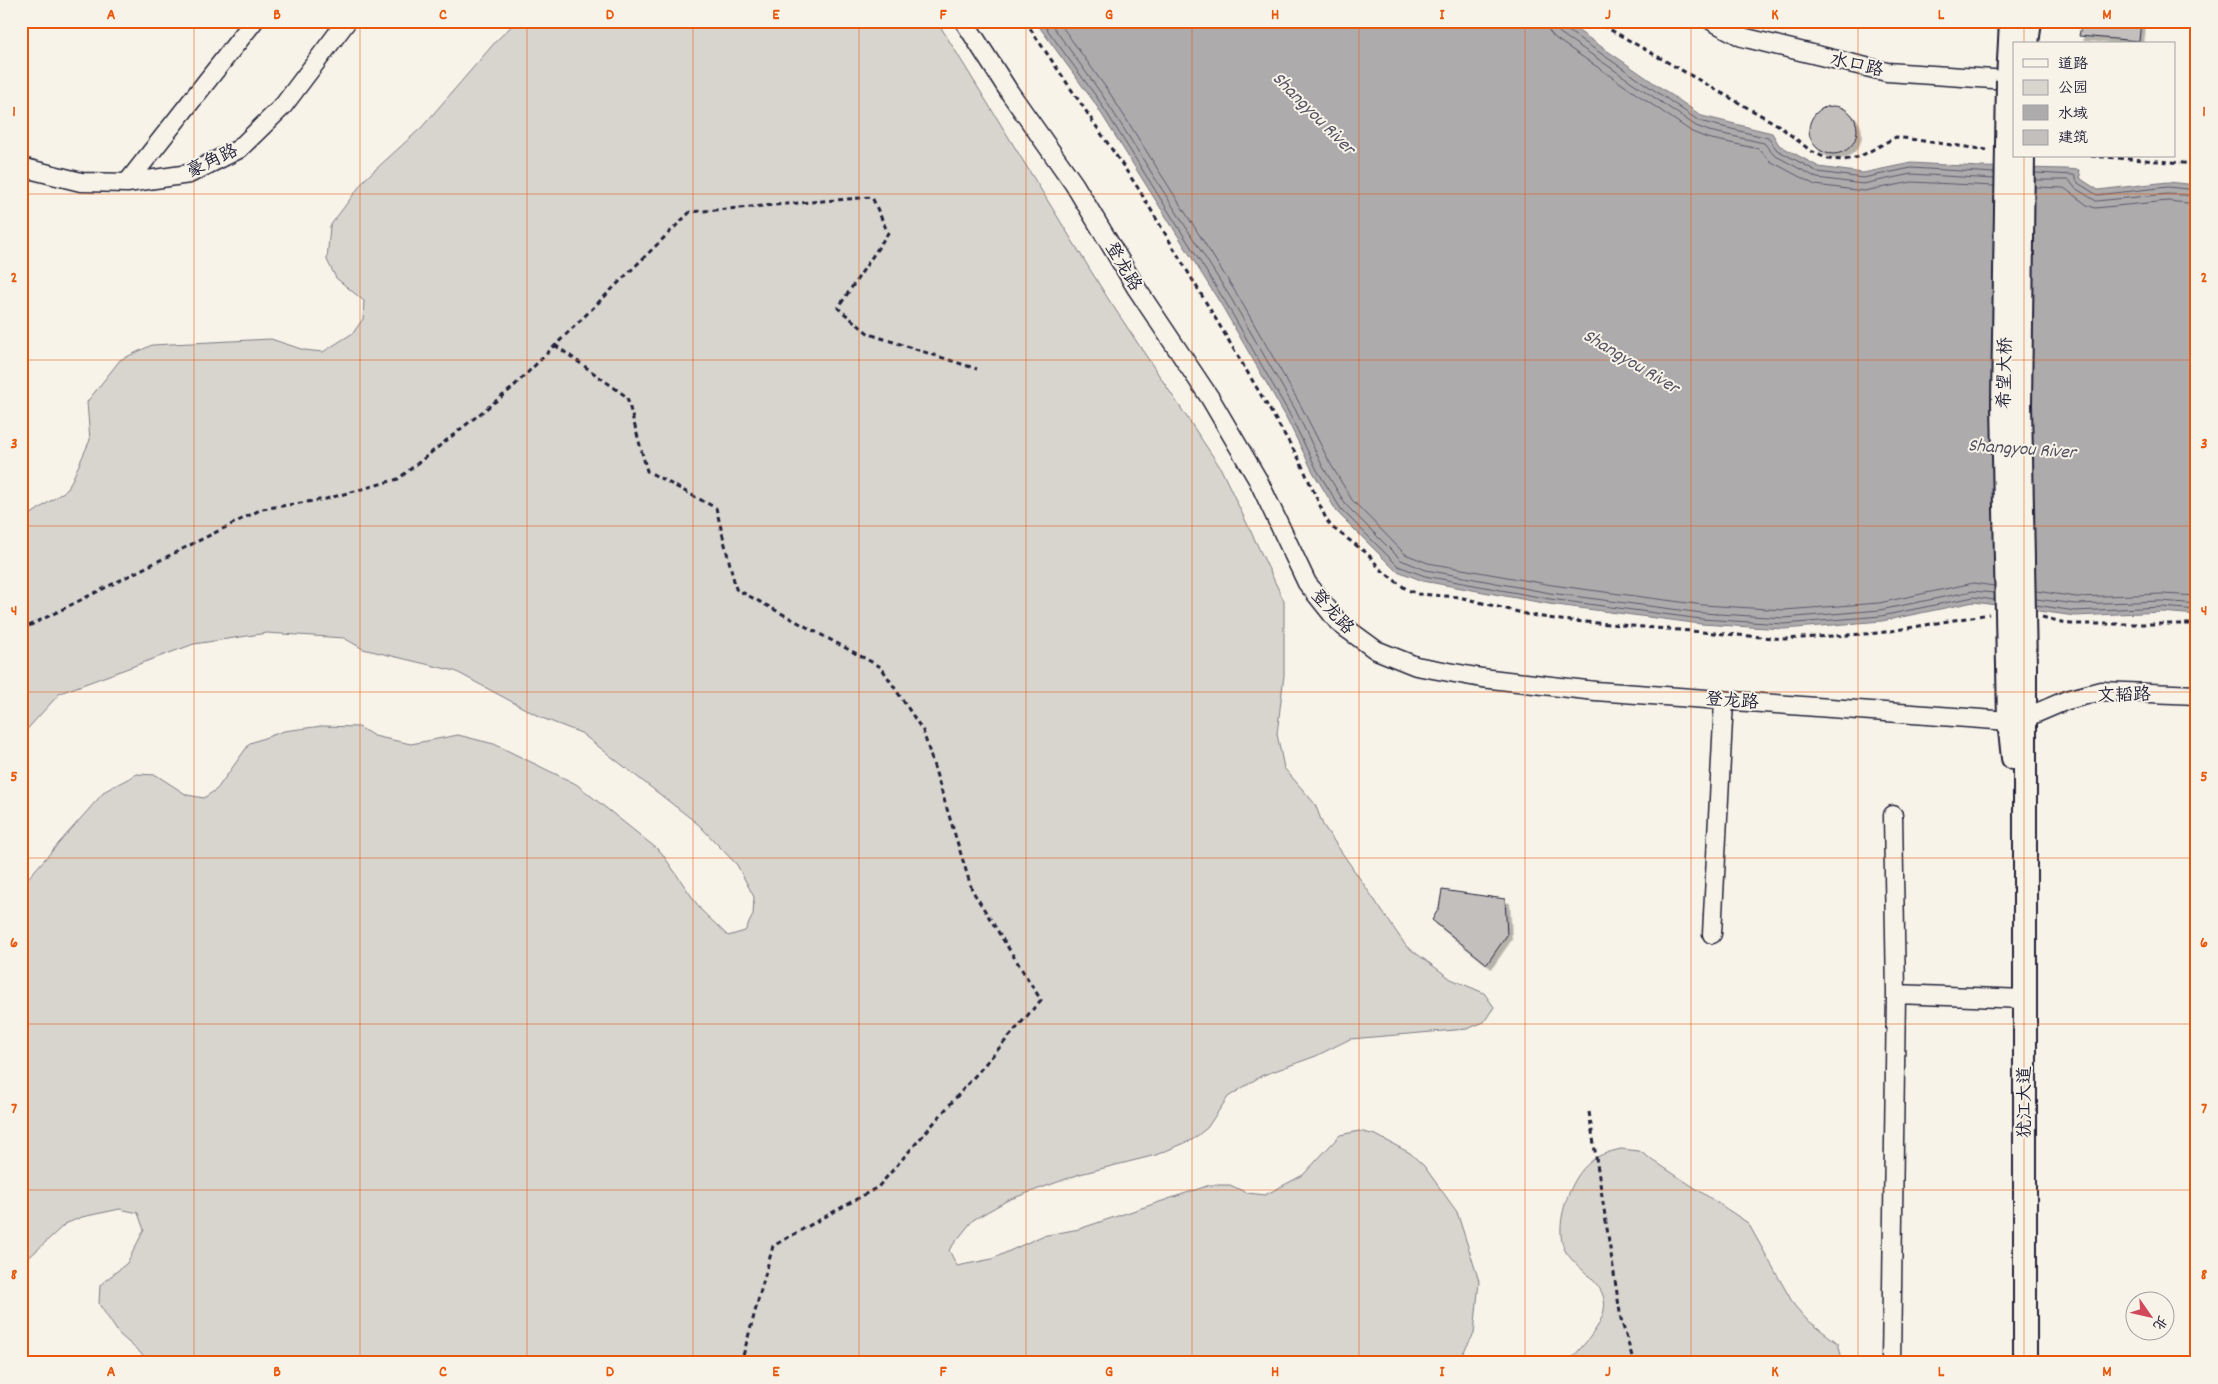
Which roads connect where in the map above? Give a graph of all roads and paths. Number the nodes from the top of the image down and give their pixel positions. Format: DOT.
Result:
graph roads {
  1 [pos="254,21"];
  2 [pos="347,21"];
  3 [pos="964,21"];
  4 [pos="1025,21"];
  5 [pos="1595,21"];
  6 [pos="1712,21"];
  7 [pos="2011,21"];
  8 [pos="2030,21"];
  9 [pos="2027,42"];
  10 [pos="2008,80"];
  11 [pos="1989,150"];
  12 [pos="2023,158"];
  13 [pos="2118,158"];
  14 [pos="2197,164"];
  15 [pos="21,166"];
  16 [pos="127,183"];
  17 [pos="556,346"];
  18 [pos="977,369"];
  19 [pos="1990,614"];
  20 [pos="2036,616"];
  21 [pos="2197,624"];
  22 [pos="21,630"];
  23 [pos="2016,666"];
  24 [pos="2197,695"];
  25 [pos="1724,701"];
  26 [pos="2017,720"];
  27 [pos="1893,815"];
  28 [pos="1712,934"];
  29 [pos="1896,994"];
  30 [pos="2024,999"];
  31 [pos="1589,1112"];
  32 [pos="741,1363"];
  33 [pos="1634,1363"];
  34 [pos="1891,1363"];
  35 [pos="2025,1363"];
  1 -- 16 [label="street"];
  2 -- 16 [label="street, 豪角路"];
  3 -- 25 [label="street, 登龙路"];
  4 -- 19 [label="path"];
  5 -- 11 [label="path"];
  6 -- 10 [label="street, 水口路"];
  7 -- 10 [label="main road"];
  8 -- 9 [label="main road"];
  10 -- 23 [label="main road, 希望大桥, bridge"];
  12 -- 23 [label="main road, 希望大桥, bridge"];
  13 -- 14 [label="path"];
  15 -- 16 [label="street, 豪角路"];
  17 -- 18 [label="path"];
  17 -- 22 [label="path"];
  17 -- 32 [label="path"];
  20 -- 21 [label="path"];
  23 -- 26 [label="main road, 犹江大道"];
  24 -- 26 [label="street, 文韬路"];
  25 -- 26 [label="street, 登龙路"];
  25 -- 28 [label="street"];
  26 -- 30 [label="main road, 犹江大道"];
  27 -- 29 [label="street"];
  29 -- 30 [label="street"];
  29 -- 34 [label="street"];
  30 -- 35 [label="main road, 犹江大道"];
  31 -- 33 [label="path"];
}
